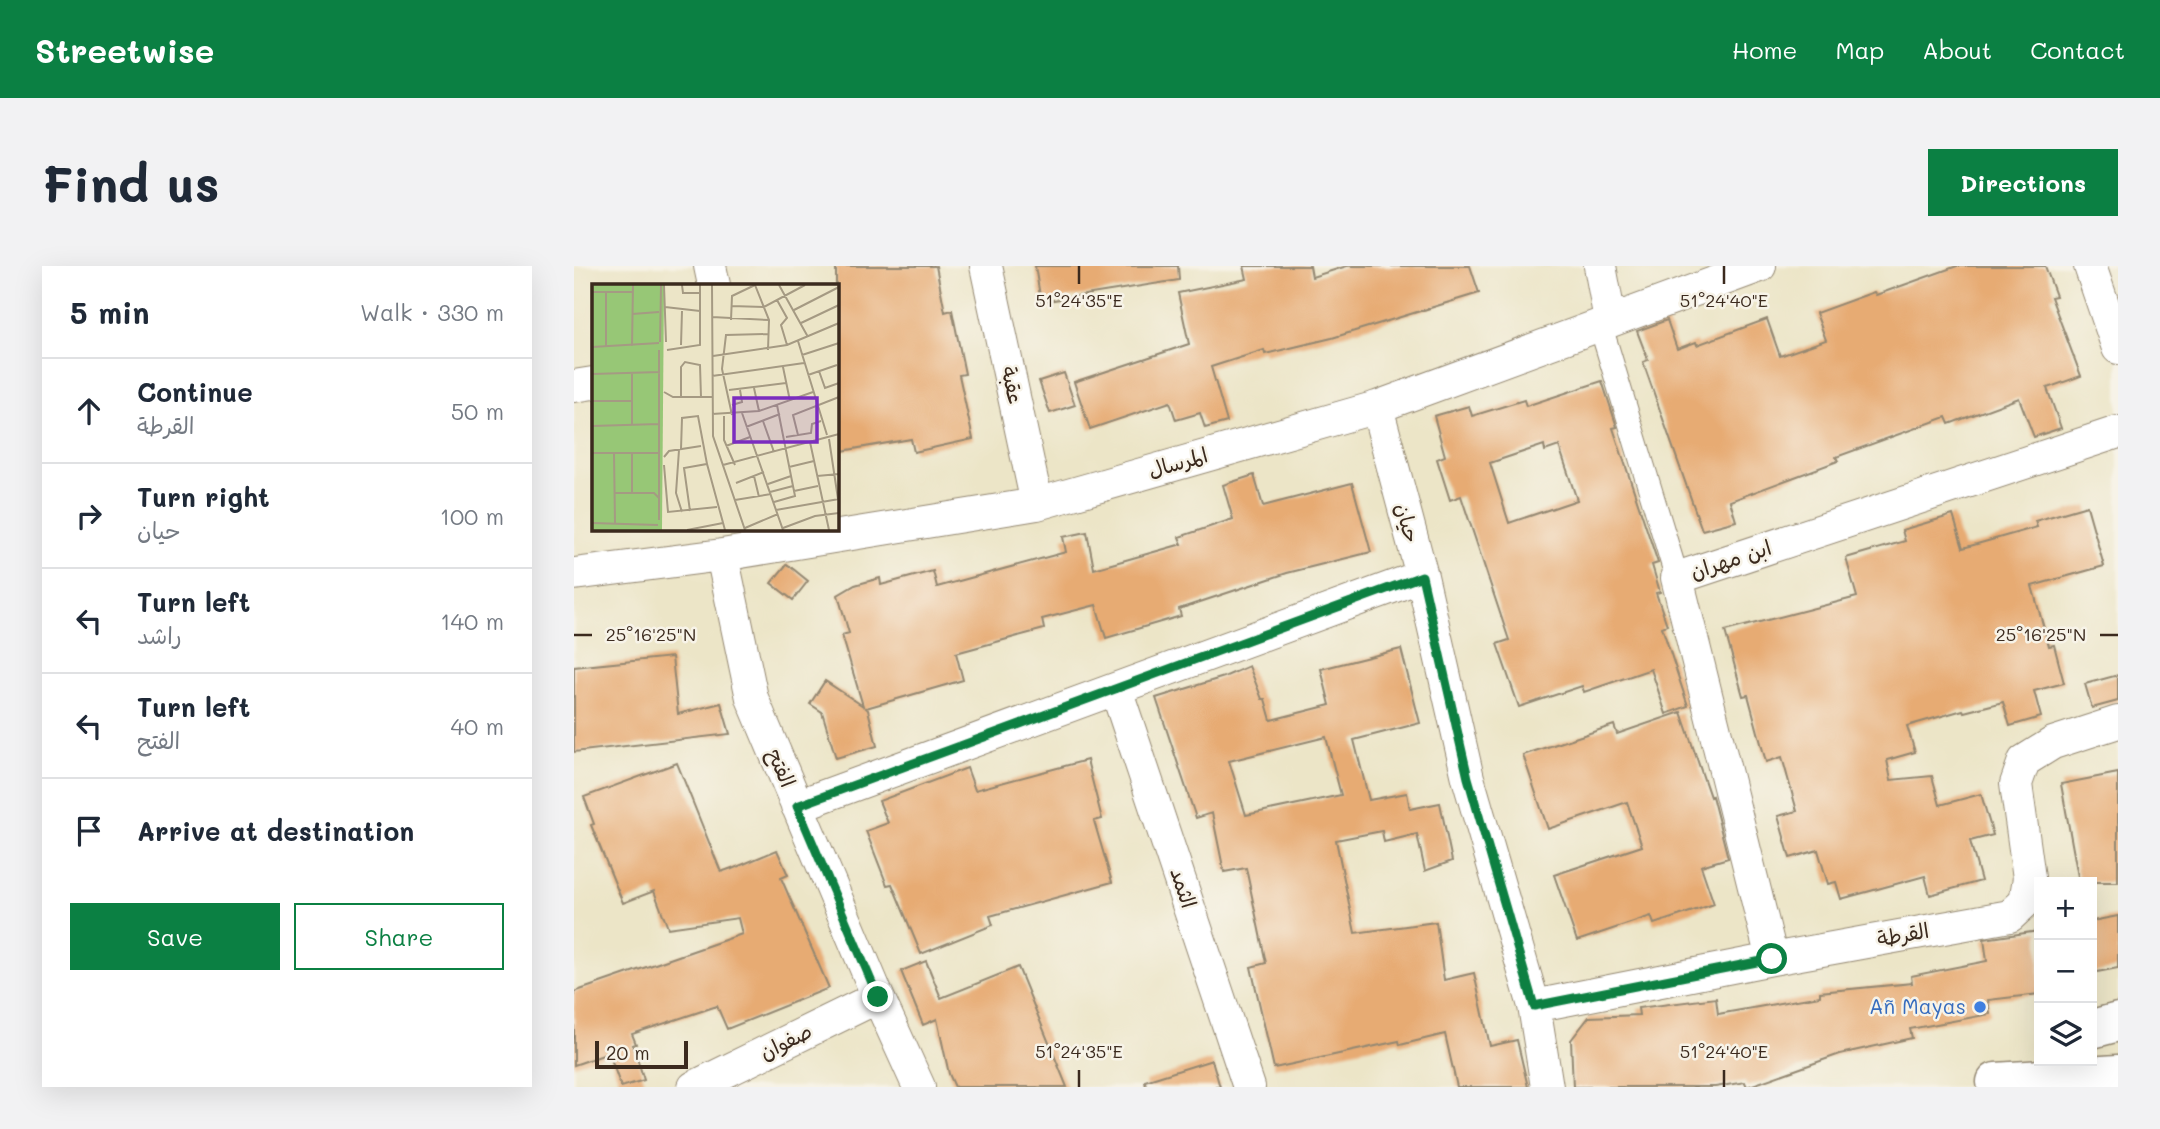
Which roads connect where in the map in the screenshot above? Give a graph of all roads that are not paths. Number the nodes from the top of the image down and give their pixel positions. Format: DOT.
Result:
graph roads {
  1 [pos="710,266"];
  2 [pos="986,266"];
  3 [pos="1600,266"];
  4 [pos="1760,266"];
  5 [pos="2090,266"];
  6 [pos="715,284"];
  7 [pos="1605,322"];
  8 [pos="2118,348"];
  9 [pos="592,383"];
  10 [pos="574,386"];
  11 [pos="1377,407"];
  12 [pos="2118,432"];
  13 [pos="1037,504"];
  14 [pos="722,555"];
  15 [pos="574,574"];
  16 [pos="1422,576"];
  17 [pos="1677,578"];
  18 [pos="1116,690"];
  19 [pos="2118,722"];
  20 [pos="797,806"];
  21 [pos="1772,959"];
  22 [pos="878,997"];
  23 [pos="1534,1006"];
  24 [pos="2118,1022"];
  25 [pos="2097,1028"];
  26 [pos="2034,1058"];
  27 [pos="2118,1074"];
  28 [pos="1992,1085"];
  29 [pos="694,1087"];
  30 [pos="919,1087"];
  31 [pos="1249,1087"];
  32 [pos="1547,1087"];
  1 -- 6 [label="street"];
  2 -- 13 [label="street, عقبة"];
  3 -- 7 [label="street"];
  4 -- 7 [label="street, المرسال"];
  5 -- 8 [label="street"];
  7 -- 11 [label="street, المرسال"];
  7 -- 17 [label="street"];
  9 -- 10 [label="street"];
  11 -- 13 [label="street, المرسال"];
  11 -- 16 [label="street, حيان"];
  12 -- 17 [label="street, ابن مهران"];
  13 -- 14 [label="street, المرسال"];
  14 -- 15 [label="street, المرسال"];
  14 -- 20 [label="street, الفتح"];
  16 -- 18 [label="street"];
  16 -- 23 [label="street, حيان"];
  17 -- 21 [label="street, ابن مهران"];
  18 -- 20 [label="street"];
  18 -- 31 [label="street, الثمد"];
  19 -- 21 [label="street, القرطة"];
  20 -- 22 [label="street, الفتح"];
  21 -- 23 [label="street, القرطة"];
  22 -- 29 [label="street, صفوان"];
  22 -- 30 [label="street, الفتح"];
  23 -- 32 [label="street, حيان"];
  24 -- 25 [label="street"];
  26 -- 28 [label="street"];
  27 -- 28 [label="street"];
}
